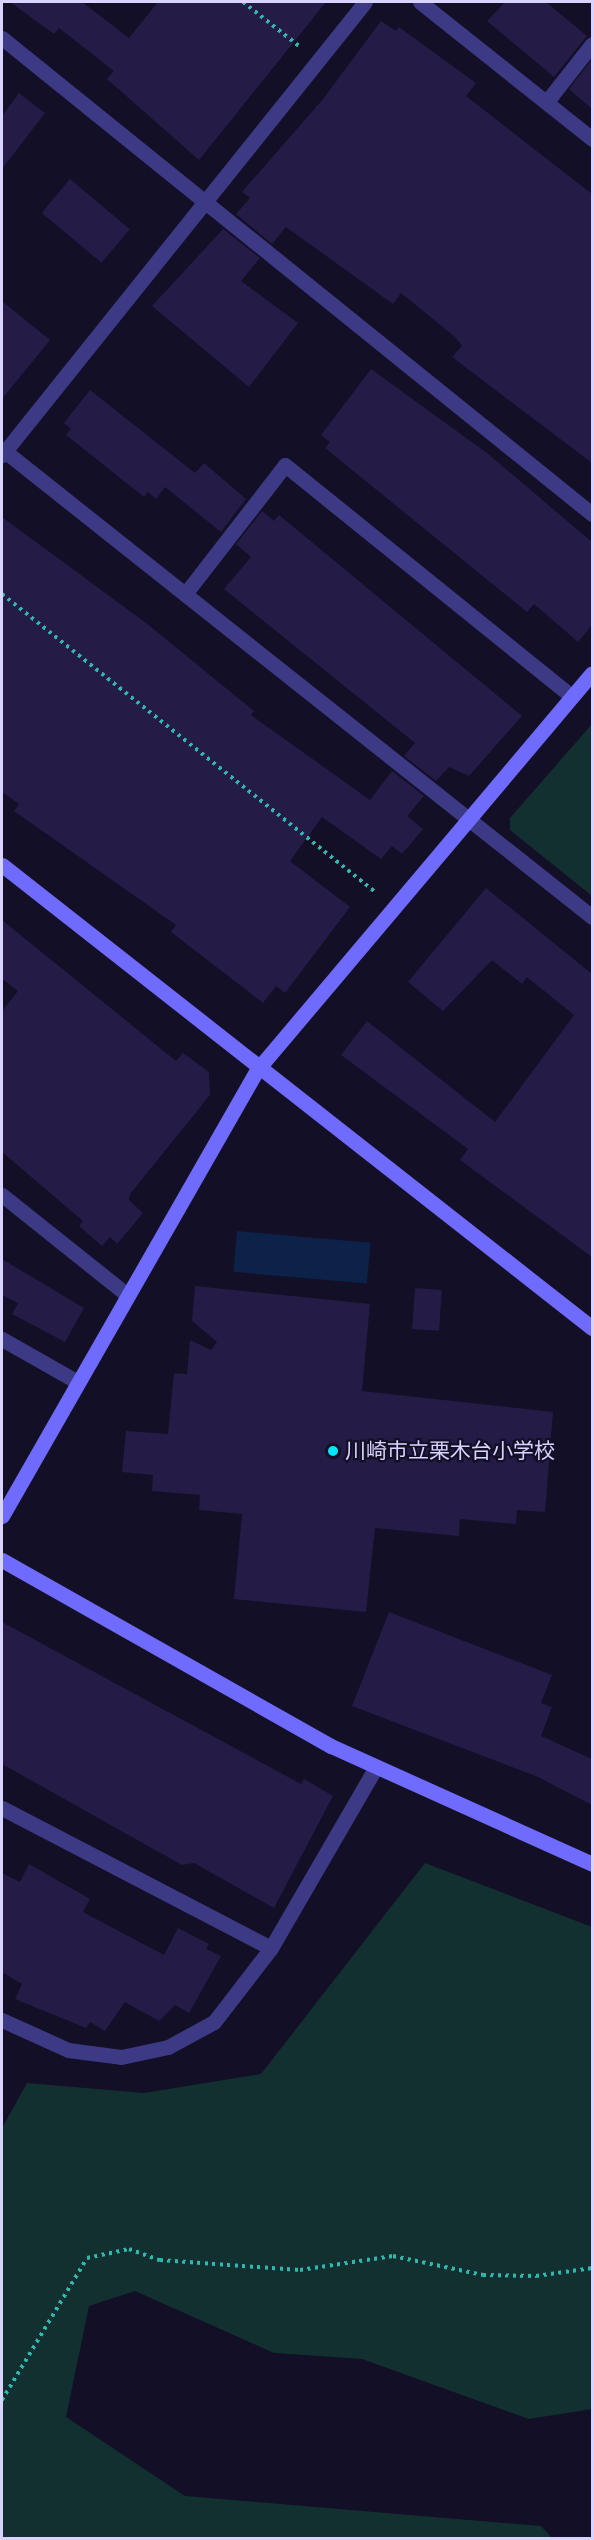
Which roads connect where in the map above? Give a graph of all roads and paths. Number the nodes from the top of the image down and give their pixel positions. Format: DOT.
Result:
graph roads {
  1 [pos="243,2"];
  2 [pos="365,2"];
  3 [pos="420,2"];
  4 [pos="2,38"];
  5 [pos="592,44"];
  6 [pos="318,61"];
  7 [pos="548,100"];
  8 [pos="592,139"];
  9 [pos="208,201"];
  10 [pos="2,452"];
  11 [pos="592,514"];
  12 [pos="2,594"];
  13 [pos="185,594"];
  14 [pos="592,673"];
  15 [pos="571,696"];
  16 [pos="467,817"];
  17 [pos="2,866"];
  18 [pos="394,907"];
  19 [pos="592,917"];
  20 [pos="257,1070"];
  21 [pos="2,1195"];
  22 [pos="126,1294"];
  23 [pos="592,1328"];
  24 [pos="2,1339"];
  25 [pos="76,1381"];
  26 [pos="2,1516"];
  27 [pos="2,1560"];
  28 [pos="376,1767"];
  29 [pos="2,1808"];
  30 [pos="592,1864"];
  31 [pos="272,1948"];
  32 [pos="2,2020"];
  33 [pos="592,2268"];
  34 [pos="2,2400"];
  1 -- 6 [label="path"];
  2 -- 6 [label="street"];
  3 -- 7 [label="street"];
  4 -- 9 [label="street"];
  5 -- 7 [label="street"];
  6 -- 9 [label="street"];
  7 -- 8 [label="street"];
  9 -- 10 [label="street"];
  9 -- 11 [label="street"];
  10 -- 13 [label="street"];
  12 -- 18 [label="path"];
  13 -- 15 [label="street"];
  13 -- 16 [label="street"];
  14 -- 15 [label="street"];
  15 -- 16 [label="street"];
  16 -- 18 [label="street"];
  16 -- 19 [label="street"];
  17 -- 20 [label="street"];
  18 -- 20 [label="street"];
  20 -- 22 [label="street"];
  20 -- 23 [label="street"];
  21 -- 22 [label="street"];
  22 -- 25 [label="street"];
  24 -- 25 [label="street"];
  25 -- 26 [label="street"];
  27 -- 28 [label="street"];
  28 -- 30 [label="street"];
  28 -- 31 [label="street"];
  29 -- 31 [label="street"];
  31 -- 32 [label="street"];
  33 -- 34 [label="path"];
}
